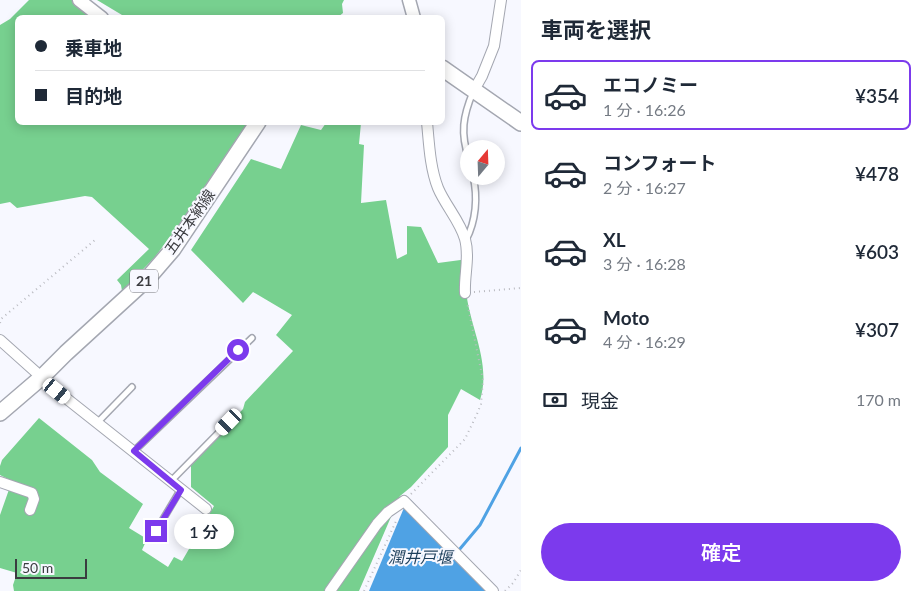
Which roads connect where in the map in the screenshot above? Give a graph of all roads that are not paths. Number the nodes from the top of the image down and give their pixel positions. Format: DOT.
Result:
graph roads {
  1 [pos="79,0"];
  2 [pos="409,0"];
  3 [pos="501,0"];
  4 [pos="98,15"];
  5 [pos="413,15"];
  6 [pos="445,70"];
  7 [pos="474,90"];
  8 [pos="521,123"];
  9 [pos="256,125"];
  10 [pos="427,125"];
  11 [pos="464,140"];
  12 [pos="474,185"];
  13 [pos="466,241"];
  14 [pos="465,293"];
  15 [pos="252,338"];
  16 [pos="0,340"];
  17 [pos="42,378"];
  18 [pos="132,387"];
  19 [pos="0,414"];
  20 [pos="229,422"];
  21 [pos="98,424"];
  22 [pos="134,451"];
  23 [pos="171,481"];
  24 [pos="0,482"];
  25 [pos="181,490"];
  26 [pos="206,508"];
  27 [pos="30,510"];
  28 [pos="156,531"];
  29 [pos="330,591"];
  30 [pos="493,591"];
  1 -- 4 [label="street"];
  2 -- 5 [label="street"];
  3 -- 7 [label="street"];
  6 -- 7 [label="main road"];
  7 -- 8 [label="main road"];
  7 -- 11 [label="lane"];
  9 -- 17 [label="main road, 五井本納線 / 21"];
  10 -- 13 [label="street"];
  12 -- 13 [label="lane"];
  13 -- 14 [label="street"];
  15 -- 22 [label="lane"];
  16 -- 17 [label="street"];
  17 -- 19 [label="main road, 五井本納線 / 21"];
  17 -- 21 [label="street"];
  18 -- 21 [label="lane"];
  20 -- 23 [label="lane"];
  21 -- 22 [label="street"];
  22 -- 23 [label="street"];
  23 -- 25 [label="street"];
  24 -- 27 [label="street"];
  25 -- 26 [label="street"];
  25 -- 28 [label="lane"];
  29 -- 30 [label="street"];
}
